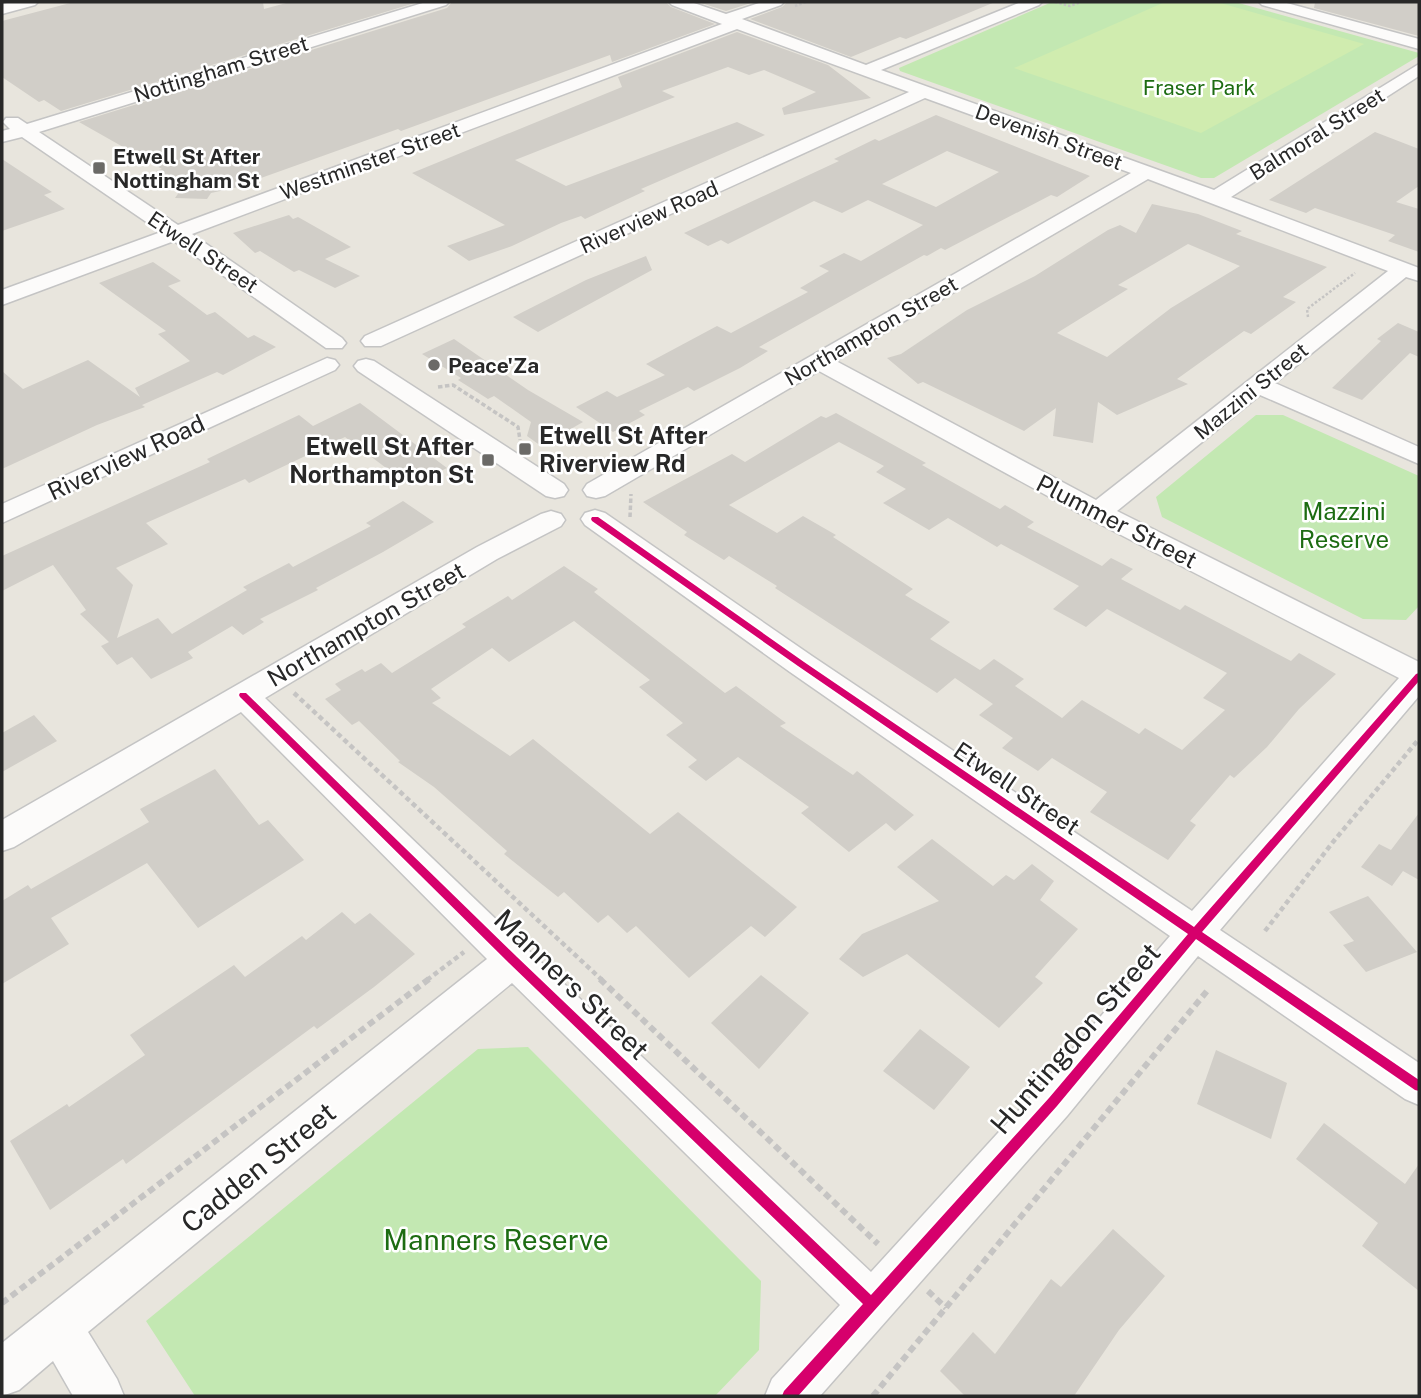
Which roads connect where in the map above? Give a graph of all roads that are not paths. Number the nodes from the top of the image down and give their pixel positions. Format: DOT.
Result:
graph roads {
  1 [pos="30,2"];
  2 [pos="441,2"];
  3 [pos="677,2"];
  4 [pos="776,2"];
  5 [pos="1272,2"];
  6 [pos="1042,3"];
  7 [pos="2,9"];
  8 [pos="732,21"];
  9 [pos="1419,44"];
  10 [pos="1419,69"];
  11 [pos="867,70"];
  12 [pos="924,92"];
  13 [pos="2,115"];
  14 [pos="24,130"];
  15 [pos="2,137"];
  16 [pos="1146,172"];
  17 [pos="1215,198"];
  18 [pos="175,233"];
  19 [pos="1411,272"];
  20 [pos="2,298"];
  21 [pos="373,341"];
  22 [pos="330,354"];
  23 [pos="818,361"];
  24 [pos="366,366"];
  25 [pos="1258,385"];
  26 [pos="1419,456"];
  27 [pos="553,505"];
  28 [pos="596,505"];
  29 [pos="1098,512"];
  30 [pos="2,514"];
  31 [pos="1419,675"];
  32 [pos="259,686"];
  33 [pos="2,837"];
  34 [pos="1195,933"];
  35 [pos="500,947"];
  36 [pos="1419,1086"];
  37 [pos="872,1304"];
  38 [pos="59,1328"];
  39 [pos="2,1373"];
  40 [pos="100,1396"];
  41 [pos="789,1396"];
  1 -- 7 [label="street"];
  2 -- 14 [label="street, Nottingham Street"];
  3 -- 8 [label="street, Devenish Street"];
  4 -- 8 [label="street, Westminster Street"];
  5 -- 9 [label="street"];
  6 -- 11 [label="street"];
  8 -- 11 [label="street, Devenish Street"];
  8 -- 18 [label="street, Westminster Street"];
  10 -- 17 [label="street, Balmoral Street"];
  11 -- 12 [label="street, Devenish Street"];
  12 -- 16 [label="street, Devenish Street"];
  12 -- 21 [label="street, Riverview Road"];
  13 -- 14 [label="street, Etwell Street"];
  14 -- 15 [label="street, Nottingham Street"];
  14 -- 18 [label="street, Etwell Street"];
  16 -- 17 [label="street, Devenish Street"];
  16 -- 23 [label="street, Northampton Street"];
  17 -- 19 [label="street, Devenish Street"];
  18 -- 20 [label="street, Westminster Street"];
  18 -- 22 [label="street, Etwell Street"];
  19 -- 25 [label="street, Mazzini Street"];
  21 -- 22 [label="street"];
  21 -- 24 [label="street"];
  22 -- 24 [label="street"];
  22 -- 30 [label="street, Riverview Road"];
  23 -- 28 [label="street, Northampton Street"];
  23 -- 29 [label="street, Plummer Street"];
  24 -- 27 [label="street"];
  25 -- 26 [label="street"];
  25 -- 29 [label="street, Mazzini Street"];
  27 -- 28 [label="street"];
  27 -- 28 [label="street"];
  27 -- 32 [label="street, Northampton Street"];
  28 -- 34 [label="street, Etwell Street"];
  29 -- 31 [label="street, Plummer Street"];
  31 -- 34 [label="street, Huntingdon Street"];
  32 -- 33 [label="street, Northampton Street"];
  32 -- 35 [label="street, Manners Street"];
  34 -- 36 [label="street, Etwell Street"];
  34 -- 37 [label="street, Huntingdon Street"];
  35 -- 37 [label="street, Manners Street"];
  35 -- 38 [label="street, Cadden Street"];
  37 -- 41 [label="street, Huntingdon Street"];
  38 -- 39 [label="street, Cadden Street"];
  38 -- 40 [label="street"];
}
